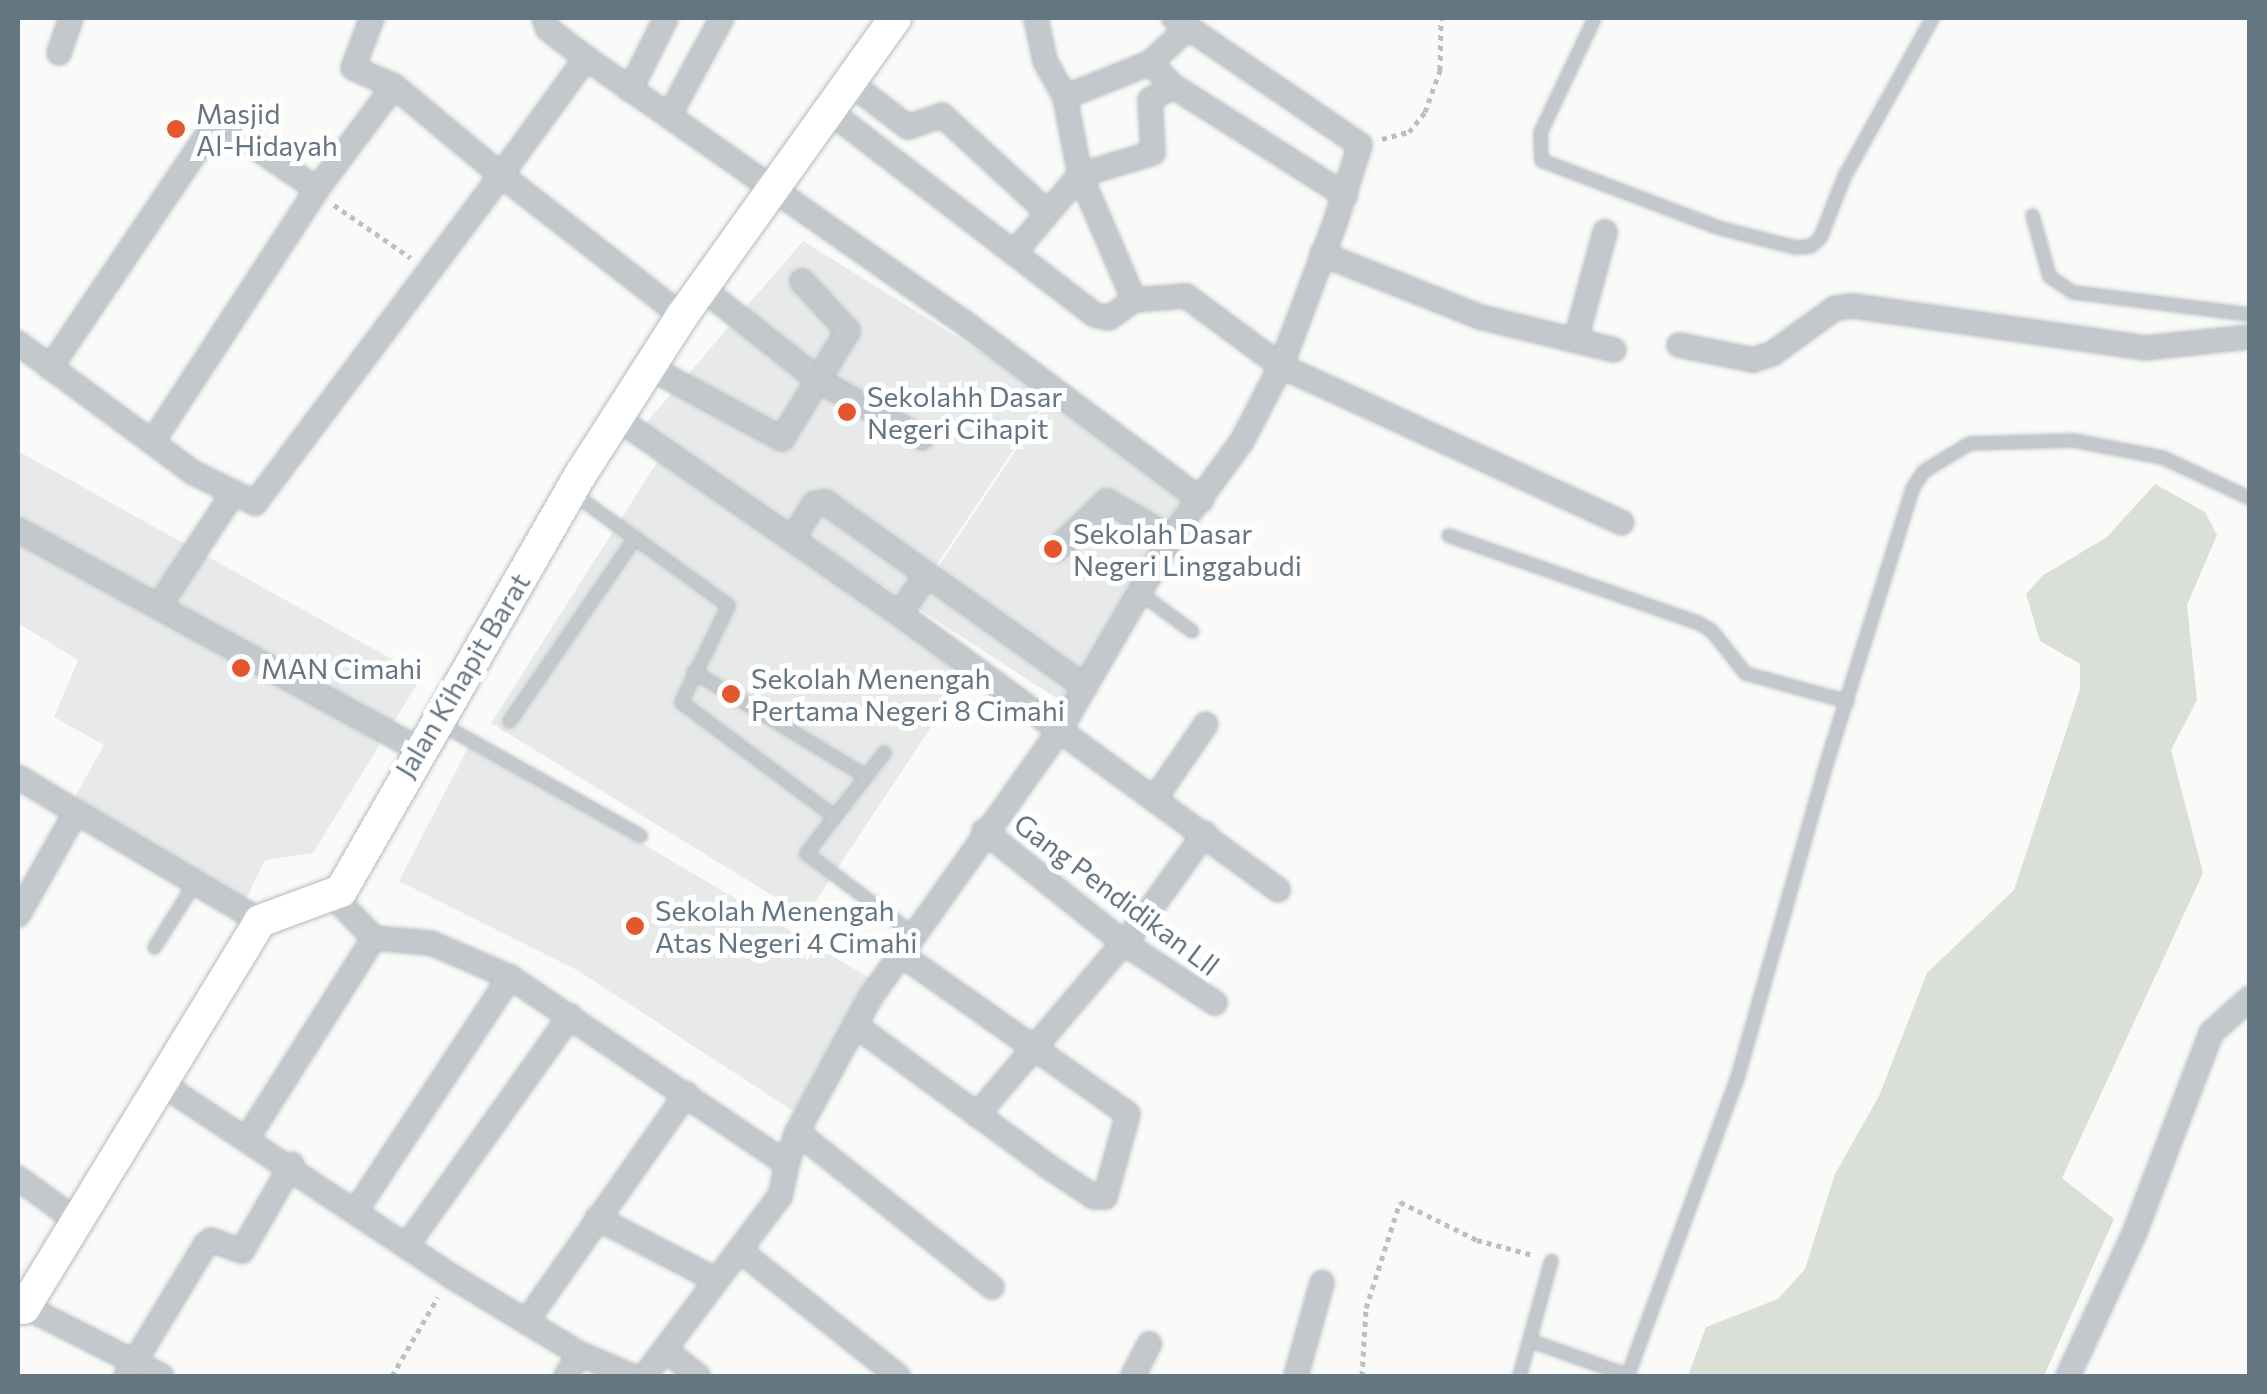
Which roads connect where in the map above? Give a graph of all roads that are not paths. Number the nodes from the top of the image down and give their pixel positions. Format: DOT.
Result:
graph roads {
  1 [pos="70,18"];
  2 [pos="544,18"];
  3 [pos="666,18"];
  4 [pos="722,18"];
  5 [pos="895,18"];
  6 [pos="1036,18"];
  7 [pos="1594,18"];
  8 [pos="1932,18"];
  9 [pos="367,19"];
  10 [pos="1180,23"];
  11 [pos="59,52"];
  12 [pos="586,58"];
  13 [pos="1150,63"];
  14 [pos="850,82"];
  15 [pos="394,86"];
  16 [pos="1172,86"];
  17 [pos="630,90"];
  18 [pos="1065,97"];
  19 [pos="829,111"];
  20 [pos="670,114"];
  21 [pos="1080,174"];
  22 [pos="502,175"];
  23 [pos="317,189"];
  24 [pos="777,191"];
  25 [pos="1344,195"];
  26 [pos="1047,212"];
  27 [pos="2032,215"];
  28 [pos="1605,232"];
  29 [pos="1014,254"];
  30 [pos="1322,254"];
  31 [pos="802,280"];
  32 [pos="703,289"];
  33 [pos="1134,300"];
  34 [pos="2250,314"];
  35 [pos="682,316"];
  36 [pos="2250,336"];
  37 [pos="1576,339"];
  38 [pos="18,343"];
  39 [pos="1679,345"];
  40 [pos="1614,350"];
  41 [pos="1281,366"];
  42 [pos="650,367"];
  43 [pos="50,368"];
  44 [pos="821,382"];
  45 [pos="616,418"];
  46 [pos="922,438"];
  47 [pos="153,441"];
  48 [pos="571,492"];
  49 [pos="232,495"];
  50 [pos="2250,498"];
  51 [pos="1202,500"];
  52 [pos="1622,523"];
  53 [pos="18,530"];
  54 [pos="1448,535"];
  55 [pos="634,537"];
  56 [pos="794,538"];
  57 [pos="1172,538"];
  58 [pos="1056,550"];
  59 [pos="927,574"];
  60 [pos="1140,593"];
  61 [pos="159,606"];
  62 [pos="900,614"];
  63 [pos="1192,631"];
  64 [pos="693,671"];
  65 [pos="1085,687"];
  66 [pos="1847,701"];
  67 [pos="509,720"];
  68 [pos="1206,724"];
  69 [pos="1061,728"];
  70 [pos="426,734"];
  71 [pos="884,752"];
  72 [pos="866,776"];
  73 [pos="18,777"];
  74 [pos="1156,796"];
  75 [pos="76,812"];
  76 [pos="834,816"];
  77 [pos="984,832"];
  78 [pos="1205,833"];
  79 [pos="640,835"];
  80 [pos="196,880"];
  81 [pos="1278,890"];
  82 [pos="334,898"];
  83 [pos="18,916"];
  84 [pos="260,921"];
  85 [pos="374,938"];
  86 [pos="906,943"];
  87 [pos="1124,943"];
  88 [pos="154,947"];
  89 [pos="510,977"];
  90 [pos="2250,998"];
  91 [pos="1215,1003"];
  92 [pos="570,1016"];
  93 [pos="855,1025"];
  94 [pos="1033,1048"];
  95 [pos="162,1084"];
  96 [pos="686,1094"];
  97 [pos="977,1115"];
  98 [pos="797,1132"];
  99 [pos="248,1137"];
  100 [pos="292,1164"];
  101 [pos="786,1164"];
  102 [pos="18,1178"];
  103 [pos="357,1210"];
  104 [pos="598,1218"];
  105 [pos="78,1221"];
  106 [pos="408,1244"];
  107 [pos="739,1250"];
  108 [pos="1550,1260"];
  109 [pos="716,1280"];
  110 [pos="1322,1283"];
  111 [pos="992,1287"];
  112 [pos="21,1305"];
  113 [pos="526,1322"];
  114 [pos="1529,1340"];
  115 [pos="1149,1344"];
  116 [pos="666,1350"];
  117 [pos="580,1354"];
  118 [pos="129,1371"];
  119 [pos="162,1376"];
  120 [pos="566,1376"];
  121 [pos="632,1376"];
  122 [pos="645,1376"];
  123 [pos="698,1376"];
  124 [pos="898,1376"];
  125 [pos="1133,1376"];
  126 [pos="1296,1376"];
  127 [pos="1519,1376"];
  128 [pos="1628,1376"];
  129 [pos="2068,1376"];
  1 -- 11 [label="street"];
  2 -- 12 [label="street"];
  3 -- 17 [label="street"];
  4 -- 20 [label="street"];
  5 -- 14 [label="street, Jalan Kihapit Barat"];
  6 -- 18 [label="street"];
  7 -- 8 [label="lane"];
  9 -- 15 [label="street"];
  10 -- 13 [label="street"];
  10 -- 25 [label="street"];
  12 -- 17 [label="street"];
  12 -- 22 [label="street"];
  13 -- 16 [label="street"];
  13 -- 18 [label="street"];
  14 -- 19 [label="street, Jalan Kihapit Barat"];
  14 -- 26 [label="street"];
  15 -- 22 [label="street"];
  15 -- 23 [label="street"];
  16 -- 21 [label="street"];
  16 -- 25 [label="street"];
  17 -- 20 [label="street"];
  18 -- 21 [label="street"];
  19 -- 24 [label="street, Jalan Kihapit Barat"];
  19 -- 29 [label="street"];
  20 -- 24 [label="street"];
  21 -- 26 [label="street"];
  21 -- 33 [label="street"];
  22 -- 35 [label="street"];
  22 -- 49 [label="street"];
  23 -- 43 [label="street"];
  23 -- 47 [label="street"];
  24 -- 32 [label="street, Jalan Kihapit Barat"];
  24 -- 51 [label="street"];
  25 -- 30 [label="street"];
  26 -- 29 [label="street"];
  27 -- 34 [label="lane"];
  28 -- 37 [label="street"];
  29 -- 33 [label="street"];
  30 -- 37 [label="street"];
  30 -- 41 [label="street"];
  31 -- 44 [label="street"];
  32 -- 35 [label="street, Jalan Kihapit Barat"];
  32 -- 44 [label="street"];
  33 -- 41 [label="street"];
  35 -- 42 [label="street, Jalan Kihapit Barat"];
  36 -- 39 [label="street"];
  37 -- 40 [label="street"];
  38 -- 43 [label="street"];
  41 -- 51 [label="street"];
  41 -- 52 [label="street"];
  42 -- 44 [label="street"];
  42 -- 45 [label="street, Jalan Kihapit Barat"];
  43 -- 47 [label="street"];
  44 -- 46 [label="street"];
  45 -- 48 [label="street, Jalan Kihapit Barat"];
  45 -- 56 [label="street"];
  47 -- 49 [label="street"];
  48 -- 55 [label="lane"];
  48 -- 70 [label="street, Jalan Kihapit Barat"];
  49 -- 61 [label="street"];
  50 -- 66 [label="lane"];
  51 -- 57 [label="street"];
  53 -- 61 [label="street"];
  54 -- 66 [label="lane"];
  55 -- 64 [label="lane"];
  55 -- 67 [label="lane"];
  56 -- 59 [label="street"];
  56 -- 62 [label="street"];
  57 -- 58 [label="street"];
  57 -- 60 [label="street"];
  59 -- 62 [label="street"];
  59 -- 65 [label="street"];
  60 -- 63 [label="lane"];
  60 -- 65 [label="street"];
  61 -- 70 [label="street"];
  62 -- 69 [label="street"];
  64 -- 72 [label="lane"];
  64 -- 76 [label="lane"];
  65 -- 69 [label="street"];
  66 -- 128 [label="lane"];
  68 -- 74 [label="street"];
  69 -- 74 [label="street"];
  69 -- 77 [label="street"];
  70 -- 79 [label="lane"];
  70 -- 82 [label="street, Jalan Kihapit Barat"];
  71 -- 72 [label="lane"];
  72 -- 76 [label="lane"];
  73 -- 75 [label="street"];
  74 -- 78 [label="street"];
  75 -- 80 [label="street"];
  75 -- 83 [label="street"];
  76 -- 86 [label="lane"];
  77 -- 86 [label="street"];
  77 -- 87 [label="street, Gang Pendidikan Lll"];
  78 -- 81 [label="street"];
  78 -- 87 [label="street"];
  80 -- 84 [label="street"];
  80 -- 88 [label="lane"];
  82 -- 84 [label="street"];
  82 -- 85 [label="street"];
  84 -- 95 [label="street"];
  85 -- 89 [label="street"];
  85 -- 99 [label="street"];
  86 -- 93 [label="street"];
  86 -- 94 [label="street"];
  87 -- 91 [label="street, Gang Pendidikan Lll"];
  87 -- 94 [label="street"];
  89 -- 92 [label="street"];
  89 -- 103 [label="street"];
  90 -- 129 [label="street"];
  92 -- 96 [label="street"];
  92 -- 106 [label="street"];
  93 -- 97 [label="street"];
  93 -- 98 [label="street"];
  94 -- 97 [label="street"];
  94 -- 97 [label="street"];
  95 -- 99 [label="street"];
  95 -- 105 [label="street"];
  96 -- 101 [label="street"];
  96 -- 104 [label="street"];
  98 -- 101 [label="street"];
  98 -- 111 [label="street"];
  99 -- 100 [label="street"];
  100 -- 103 [label="street"];
  100 -- 118 [label="street"];
  101 -- 107 [label="street"];
  102 -- 105 [label="street"];
  103 -- 106 [label="street"];
  104 -- 109 [label="street"];
  104 -- 113 [label="street"];
  105 -- 112 [label="street"];
  106 -- 113 [label="street"];
  107 -- 109 [label="street"];
  107 -- 124 [label="street"];
  108 -- 114 [label="lane"];
  109 -- 116 [label="street"];
  110 -- 126 [label="street"];
  112 -- 118 [label="street"];
  113 -- 117 [label="street"];
  114 -- 127 [label="lane"];
  114 -- 128 [label="lane"];
  115 -- 125 [label="street"];
  116 -- 122 [label="street"];
  116 -- 123 [label="street"];
  117 -- 120 [label="street"];
  117 -- 121 [label="street"];
  118 -- 119 [label="street"];
}
